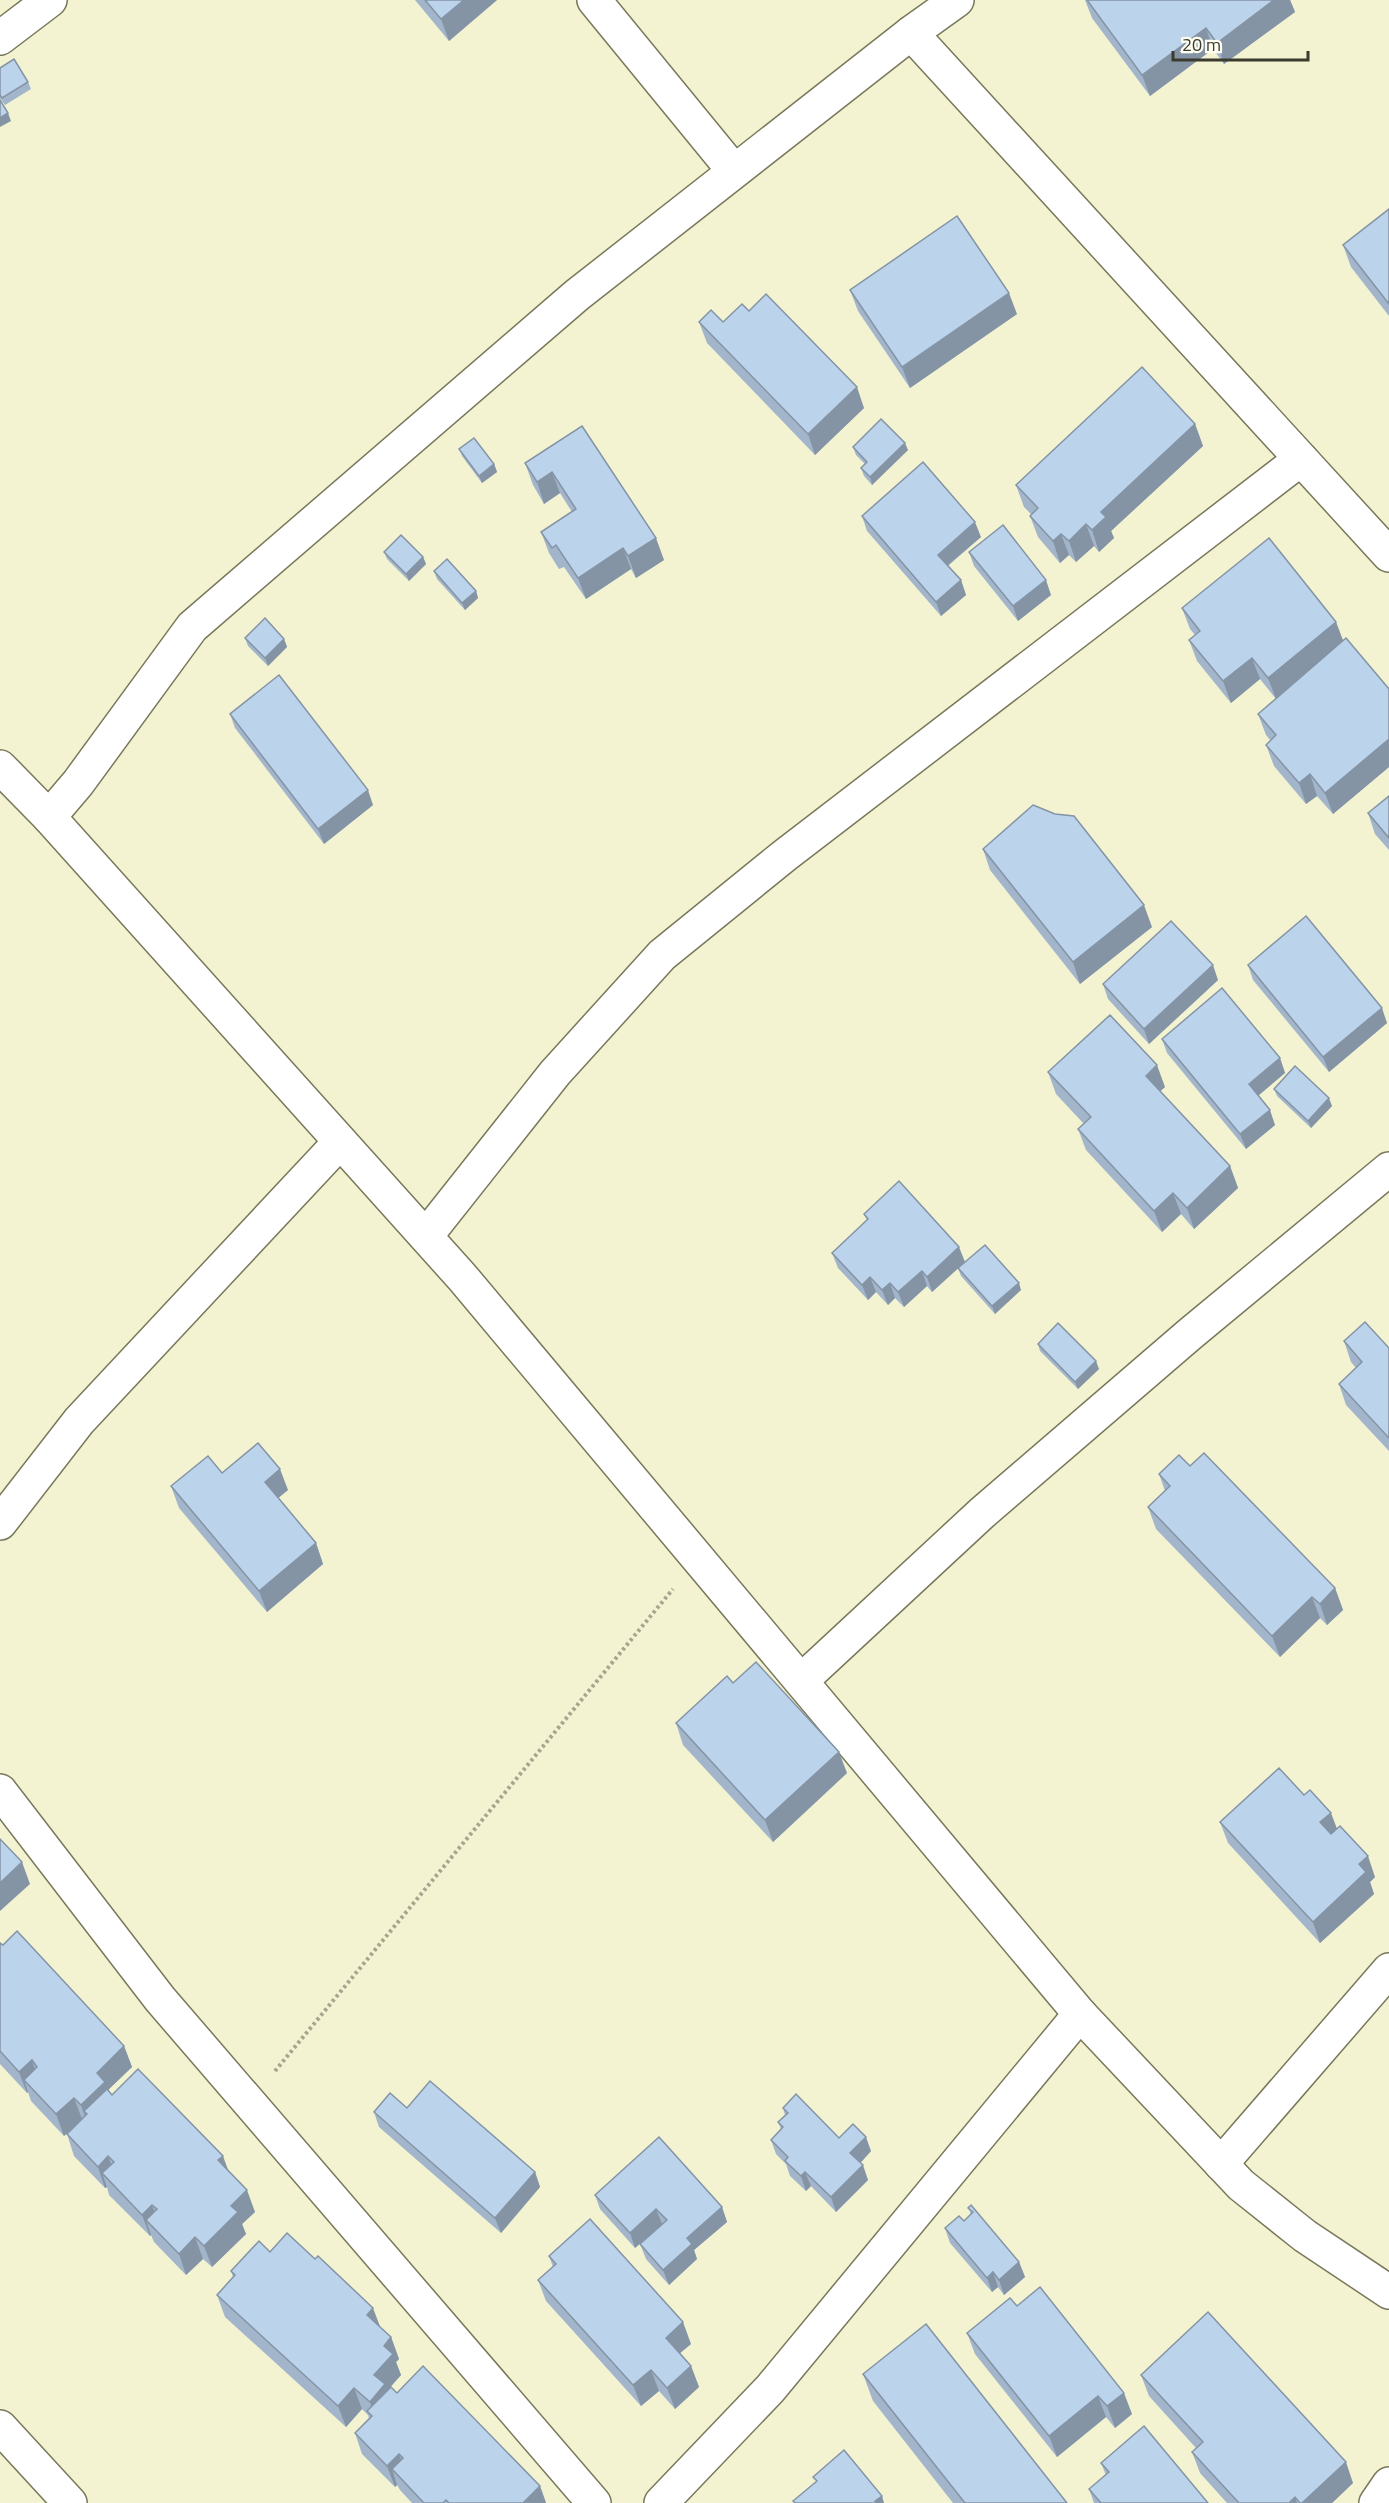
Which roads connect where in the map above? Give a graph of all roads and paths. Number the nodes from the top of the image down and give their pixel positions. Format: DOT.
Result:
graph roads {
  1 [pos="50,0"];
  2 [pos="594,0"];
  3 [pos="957,0"];
  4 [pos="911,33"];
  5 [pos="0,38"];
  6 [pos="734,171"];
  7 [pos="1301,459"];
  8 [pos="1389,555"];
  9 [pos="0,767"];
  10 [pos="49,817"];
  11 [pos="340,1142"];
  12 [pos="1389,1169"];
  13 [pos="426,1236"];
  14 [pos="0,1523"];
  15 [pos="699,1558"];
  16 [pos="801,1681"];
  17 [pos="0,1791"];
  18 [pos="1389,1970"];
  19 [pos="1080,2014"];
  20 [pos="249,2103"];
  21 [pos="1221,2164"];
  22 [pos="1389,2292"];
  23 [pos="0,2427"];
  24 [pos="1389,2484"];
  25 [pos="70,2503"];
  26 [pos="594,2503"];
  27 [pos="661,2503"];
  28 [pos="1376,2503"];
  1 -- 5 [label="street"];
  2 -- 6 [label="street"];
  3 -- 4 [label="street"];
  4 -- 6 [label="street"];
  4 -- 7 [label="street"];
  6 -- 10 [label="street"];
  7 -- 8 [label="street"];
  7 -- 13 [label="street"];
  9 -- 10 [label="street"];
  10 -- 11 [label="street"];
  11 -- 13 [label="street"];
  11 -- 14 [label="street"];
  12 -- 16 [label="street"];
  13 -- 15 [label="street"];
  15 -- 16 [label="street"];
  15 -- 20 [label="path"];
  16 -- 19 [label="street"];
  17 -- 20 [label="street"];
  18 -- 21 [label="street"];
  19 -- 21 [label="street"];
  19 -- 27 [label="street"];
  20 -- 26 [label="street"];
  21 -- 22 [label="street"];
  23 -- 25 [label="street"];
  24 -- 28 [label="street"];
}
